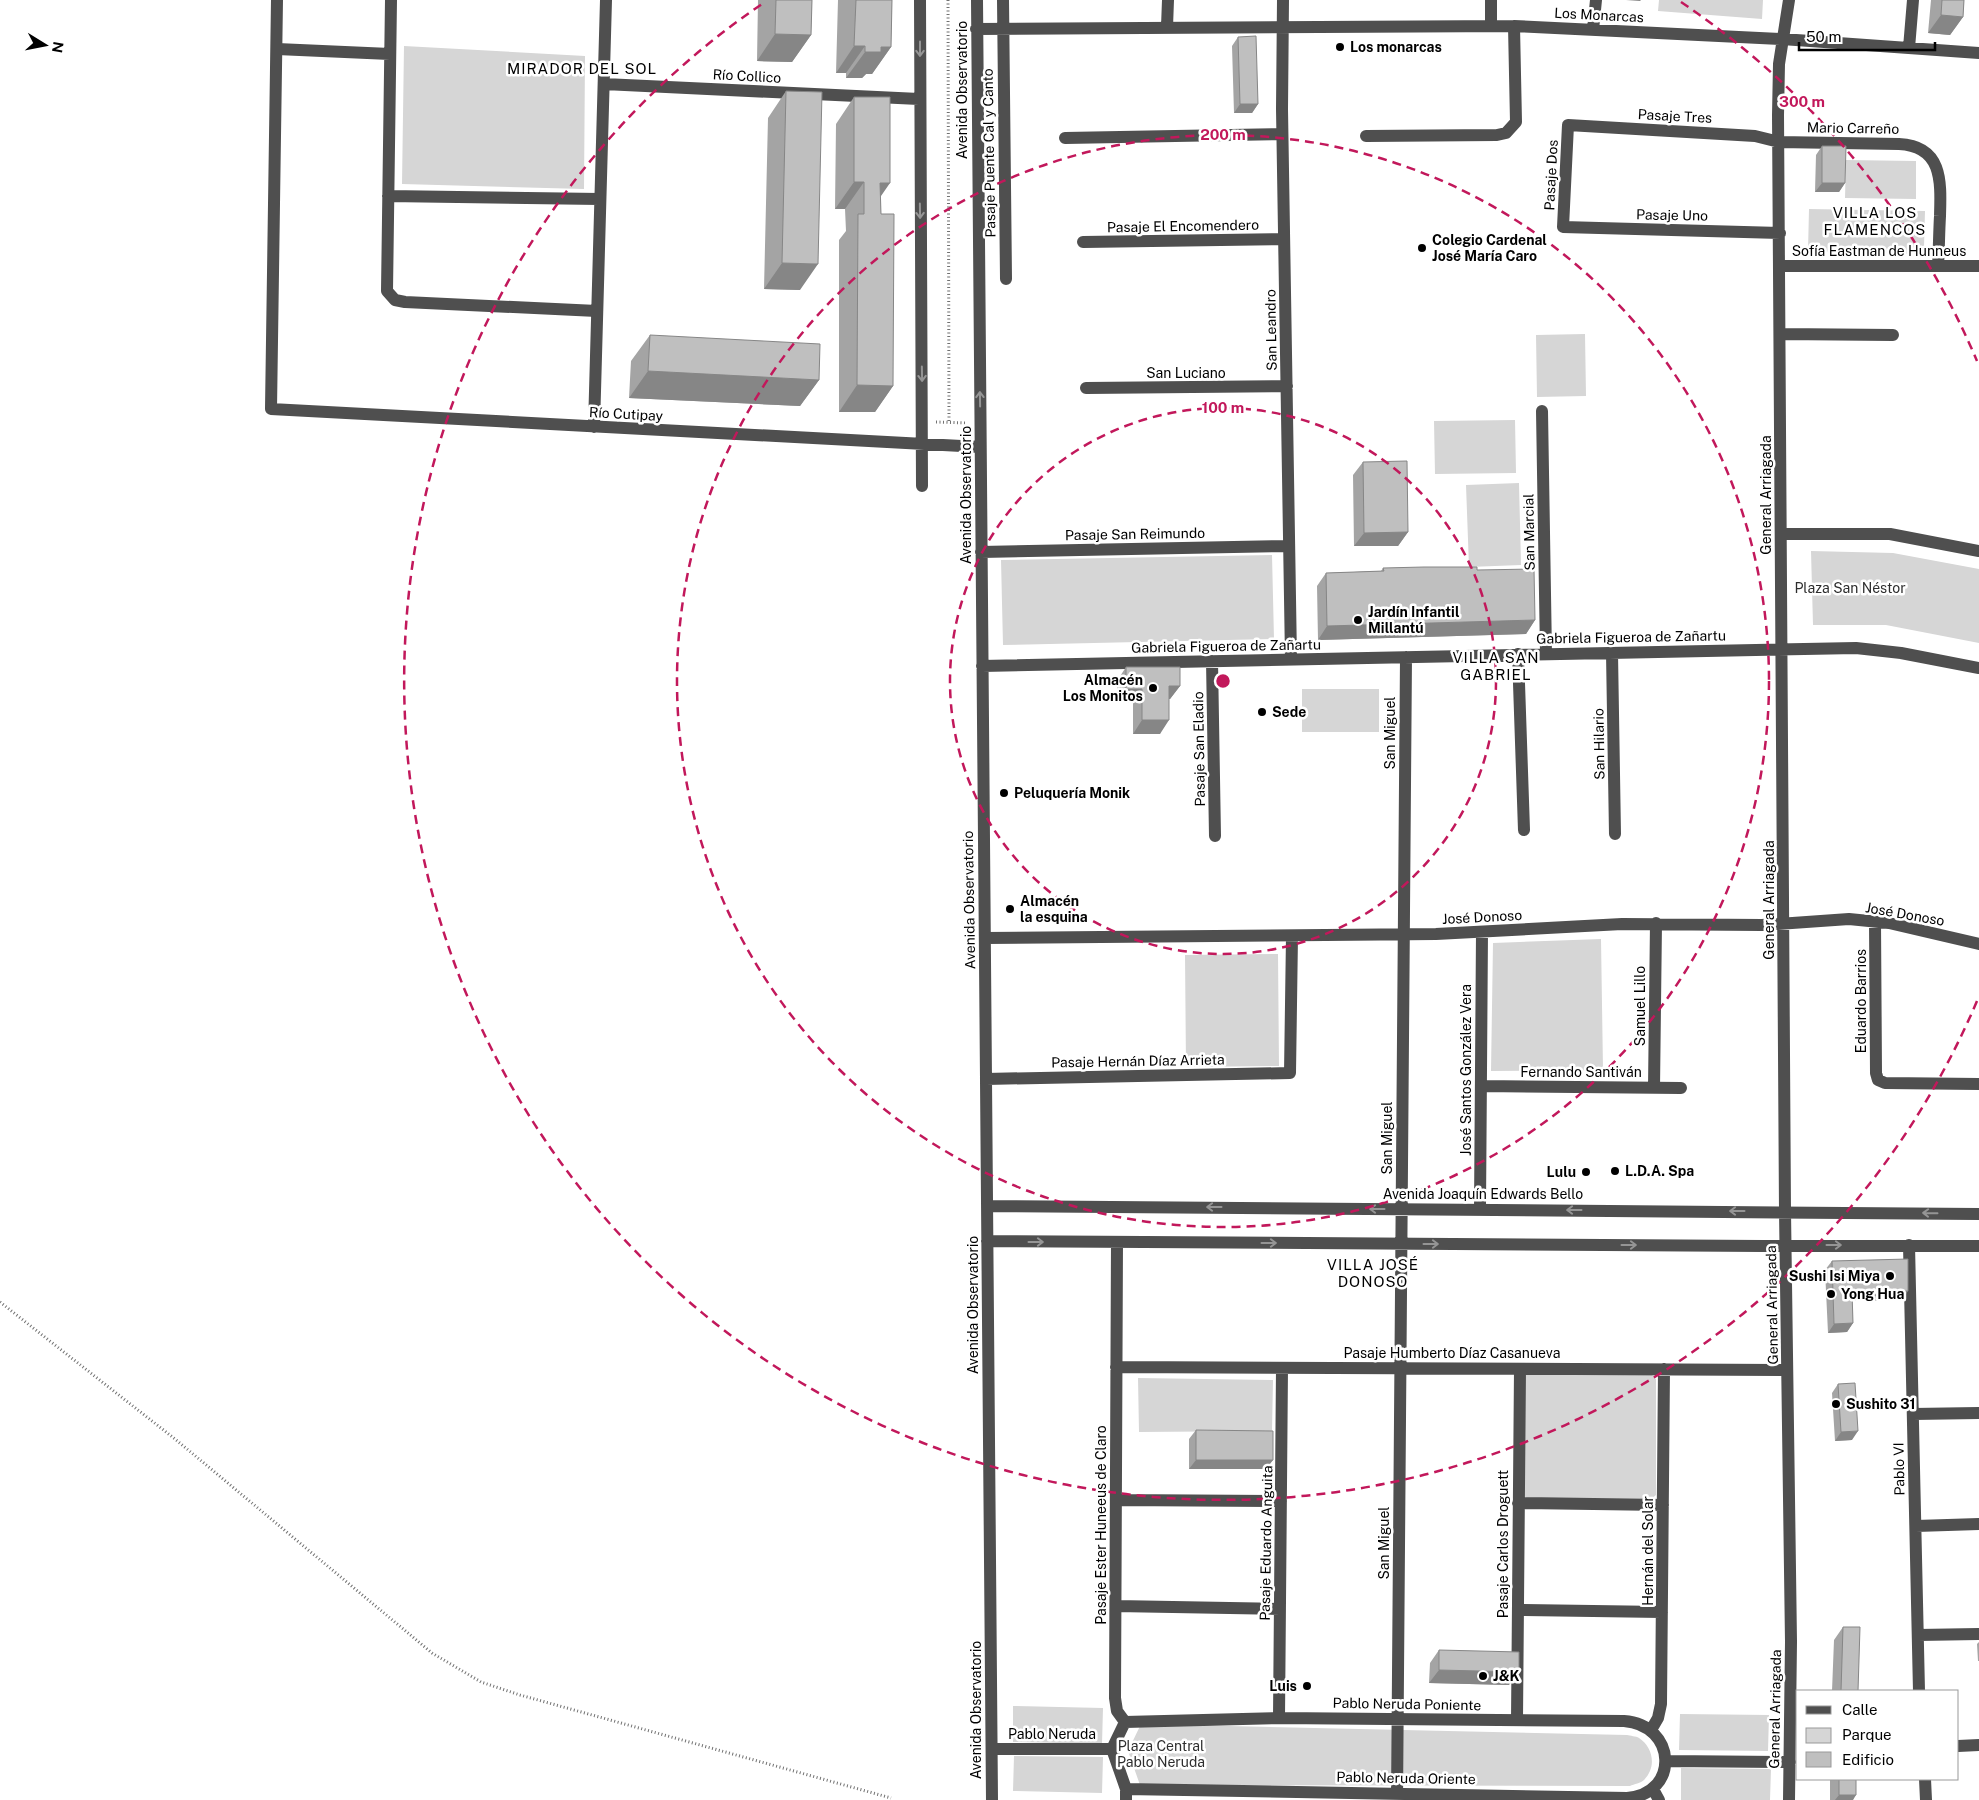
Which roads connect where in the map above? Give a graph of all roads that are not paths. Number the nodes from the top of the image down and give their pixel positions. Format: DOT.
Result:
graph roads {
  1 [pos="277,0"];
  2 [pos="391,0"];
  3 [pos="606,0"];
  4 [pos="920,0"];
  5 [pos="977,0"];
  6 [pos="1003,0"];
  7 [pos="1168,0"];
  8 [pos="1283,0"];
  9 [pos="1490,0"];
  10 [pos="1596,0"];
  11 [pos="1789,0"];
  12 [pos="1913,0"];
  13 [pos="1491,26"];
  14 [pos="1514,26"];
  15 [pos="1168,27"];
  16 [pos="1282,27"];
  17 [pos="1003,28"];
  18 [pos="976,29"];
  19 [pos="1593,30"];
  20 [pos="1782,39"];
  21 [pos="1909,48"];
  22 [pos="276,49"];
  23 [pos="1979,53"];
  24 [pos="390,54"];
  25 [pos="604,84"];
  26 [pos="920,100"];
  27 [pos="1568,125"];
  28 [pos="1282,134"];
  29 [pos="1366,136"];
  30 [pos="1066,138"];
  31 [pos="1779,142"];
  32 [pos="388,196"];
  33 [pos="600,199"];
  34 [pos="1563,228"];
  35 [pos="1780,233"];
  36 [pos="1284,239"];
  37 [pos="1083,242"];
  38 [pos="1780,266"];
  39 [pos="1938,266"];
  40 [pos="1979,266"];
  41 [pos="1006,279"];
  42 [pos="597,311"];
  43 [pos="1780,334"];
  44 [pos="1893,335"];
  45 [pos="1286,386"];
  46 [pos="1086,388"];
  47 [pos="1542,410"];
  48 [pos="594,427"];
  49 [pos="923,444"];
  50 [pos="980,447"];
  51 [pos="922,486"];
  52 [pos="1782,534"];
  53 [pos="1289,546"];
  54 [pos="1979,551"];
  55 [pos="981,552"];
  56 [pos="1782,649"];
  57 [pos="1612,652"];
  58 [pos="1518,654"];
  59 [pos="1546,654"];
  60 [pos="1406,657"];
  61 [pos="1291,659"];
  62 [pos="1212,661"];
  63 [pos="982,666"];
  64 [pos="1979,668"];
  65 [pos="1524,830"];
  66 [pos="1615,834"];
  67 [pos="1215,836"];
  68 [pos="1876,922"];
  69 [pos="1656,923"];
  70 [pos="1784,924"];
  71 [pos="1482,932"];
  72 [pos="1404,935"];
  73 [pos="1292,936"];
  74 [pos="985,938"];
  75 [pos="1979,944"];
  76 [pos="986,1079"];
  77 [pos="1979,1084"];
  78 [pos="1481,1086"];
  79 [pos="1654,1088"];
  80 [pos="1681,1088"];
  81 [pos="987,1206"];
  82 [pos="1402,1209"];
  83 [pos="1480,1209"];
  84 [pos="1785,1211"];
  85 [pos="1979,1214"];
  86 [pos="987,1241"];
  87 [pos="1117,1242"];
  88 [pos="1401,1244"];
  89 [pos="1909,1245"];
  90 [pos="1786,1246"];
  91 [pos="1979,1246"];
  92 [pos="1116,1367"];
  93 [pos="1282,1368"];
  94 [pos="1400,1368"];
  95 [pos="1520,1369"];
  96 [pos="1664,1369"];
  97 [pos="1788,1370"];
  98 [pos="1979,1413"];
  99 [pos="1913,1414"];
  100 [pos="1116,1500"];
  101 [pos="1281,1501"];
  102 [pos="1518,1502"];
  103 [pos="1663,1505"];
  104 [pos="1979,1524"];
  105 [pos="1916,1526"];
  106 [pos="1116,1606"];
  107 [pos="1280,1609"];
  108 [pos="1518,1610"];
  109 [pos="1662,1612"];
  110 [pos="1979,1634"];
  111 [pos="1918,1636"];
  112 [pos="1919,1690"];
  113 [pos="1279,1718"];
  114 [pos="1398,1719"];
  115 [pos="1517,1720"];
  116 [pos="1125,1722"];
  117 [pos="1651,1730"];
  118 [pos="1979,1745"];
  119 [pos="1959,1746"];
  120 [pos="992,1749"];
  121 [pos="1112,1749"];
  122 [pos="1666,1761"];
  123 [pos="1790,1762"];
  124 [pos="1925,1780"];
  125 [pos="1126,1794"];
  126 [pos="1656,1794"];
  127 [pos="1283,1796"];
  128 [pos="1397,1797"];
  129 [pos="1514,1798"];
  130 [pos="992,1800"];
  131 [pos="1789,1800"];
  132 [pos="1926,1800"];
  1 -- 22 [label="street"];
  2 -- 24 [label="street"];
  3 -- 25 [label="street"];
  4 -- 26 [label="street, one-way"];
  5 -- 18 [label="street, Avenida Observatorio"];
  6 -- 17 [label="street, Pasaje Puente Cal y Canto"];
  7 -- 15 [label="street"];
  8 -- 16 [label="street, San Leandro"];
  9 -- 13 [label="street"];
  10 -- 19 [label="street"];
  11 -- 20 [label="street, General Arriagada"];
  12 -- 21 [label="street"];
  13 -- 14 [label="street, Los Monarcas"];
  13 -- 16 [label="street, Los Monarcas"];
  14 -- 19 [label="street, Los Monarcas"];
  14 -- 29 [label="street"];
  15 -- 16 [label="street, Los Monarcas"];
  15 -- 17 [label="street, Los Monarcas"];
  16 -- 28 [label="street, San Leandro"];
  17 -- 18 [label="street, Los Monarcas"];
  17 -- 41 [label="street, Pasaje Puente Cal y Canto"];
  50 -- 18 [label="street, Avenida Observatorio, one-way"];
  19 -- 20 [label="street, Los Monarcas"];
  20 -- 21 [label="street, Los Monarcas"];
  20 -- 31 [label="street, General Arriagada"];
  21 -- 23 [label="street, Los Monarcas"];
  22 -- 24 [label="street"];
  22 -- 48 [label="street, Río Cutipay"];
  24 -- 32 [label="street"];
  25 -- 26 [label="street, Río Collico"];
  25 -- 33 [label="street"];
  26 -- 49 [label="street, one-way"];
  27 -- 31 [label="street, Pasaje Tres"];
  27 -- 34 [label="street, Pasaje Dos"];
  28 -- 30 [label="street"];
  28 -- 36 [label="street, San Leandro"];
  31 -- 35 [label="street, General Arriagada"];
  31 -- 39 [label="street, Mario Carreño"];
  32 -- 33 [label="street"];
  32 -- 42 [label="street"];
  33 -- 42 [label="street"];
  34 -- 35 [label="street, Pasaje Uno"];
  35 -- 38 [label="street, General Arriagada"];
  36 -- 37 [label="street, Pasaje El Encomendero"];
  36 -- 45 [label="street, San Leandro"];
  38 -- 39 [label="street, Sofía Eastman de Hunneus"];
  38 -- 43 [label="street, General Arriagada"];
  39 -- 40 [label="street, Sofía Eastman de Hunneus"];
  42 -- 48 [label="street"];
  43 -- 44 [label="street"];
  43 -- 52 [label="street, General Arriagada"];
  45 -- 46 [label="street, San Luciano"];
  45 -- 53 [label="street, San Leandro"];
  47 -- 59 [label="street, San Marcial"];
  48 -- 49 [label="street, Río Cutipay"];
  49 -- 50 [label="street, Río Cutipay"];
  49 -- 51 [label="street"];
  50 -- 55 [label="street, Avenida Observatorio"];
  52 -- 54 [label="street"];
  52 -- 56 [label="street, General Arriagada"];
  53 -- 55 [label="street, Pasaje San Reimundo"];
  53 -- 61 [label="street, San Leandro"];
  55 -- 63 [label="street, Avenida Observatorio"];
  56 -- 57 [label="street, Gabriela Figueroa de Zañartu"];
  56 -- 64 [label="street, Gabriela Figueroa de Zañartu"];
  56 -- 70 [label="street, General Arriagada"];
  57 -- 59 [label="street, Gabriela Figueroa de Zañartu"];
  57 -- 66 [label="street, San Hilario"];
  58 -- 59 [label="street, Gabriela Figueroa de Zañartu"];
  58 -- 60 [label="street, Gabriela Figueroa de Zañartu"];
  58 -- 65 [label="street"];
  60 -- 61 [label="street, Gabriela Figueroa de Zañartu"];
  60 -- 72 [label="street, San Miguel"];
  61 -- 62 [label="street, Gabriela Figueroa de Zañartu"];
  62 -- 63 [label="street, Gabriela Figueroa de Zañartu"];
  62 -- 67 [label="street, Pasaje San Eladio"];
  63 -- 74 [label="street, Avenida Observatorio"];
  68 -- 70 [label="street, José Donoso"];
  68 -- 75 [label="street, José Donoso"];
  68 -- 77 [label="street, Eduardo Barrios"];
  69 -- 70 [label="street, José Donoso"];
  69 -- 71 [label="street, José Donoso"];
  69 -- 79 [label="street, Samuel Lillo"];
  70 -- 84 [label="street, General Arriagada"];
  71 -- 72 [label="street, José Donoso"];
  71 -- 78 [label="street, José Santos González Vera"];
  72 -- 73 [label="street, José Donoso"];
  72 -- 82 [label="street, San Miguel"];
  73 -- 74 [label="street, José Donoso"];
  73 -- 76 [label="street, Pasaje Hernán Díaz Arrieta"];
  74 -- 76 [label="street, Avenida Observatorio"];
  76 -- 81 [label="street, Avenida Observatorio"];
  78 -- 79 [label="street, Fernando Santiván"];
  78 -- 83 [label="street, José Santos González Vera"];
  79 -- 80 [label="street, Fernando Santiván"];
  82 -- 81 [label="street, Avenida Joaquín Edwards Bello, one-way"];
  81 -- 86 [label="street, Avenida Observatorio"];
  82 -- 83 [label="street, Avenida Joaquín Edwards Bello"];
  82 -- 88 [label="street, San Miguel"];
  84 -- 83 [label="street, Avenida Joaquín Edwards Bello, one-way"];
  85 -- 84 [label="street, Avenida Joaquín Edwards Bello, one-way"];
  84 -- 90 [label="street, General Arriagada"];
  86 -- 87 [label="street, one-way"];
  86 -- 120 [label="street, Avenida Observatorio"];
  87 -- 88 [label="street, one-way"];
  87 -- 92 [label="street, Pasaje Ester Huneeus de Claro"];
  88 -- 90 [label="street, one-way"];
  88 -- 94 [label="street, San Miguel"];
  90 -- 89 [label="street, one-way"];
  89 -- 91 [label="street"];
  89 -- 99 [label="street, Pablo VI"];
  90 -- 97 [label="street, General Arriagada"];
  92 -- 93 [label="street, Pasaje Humberto Díaz Casanueva"];
  92 -- 100 [label="street, Pasaje Ester Huneeus de Claro"];
  93 -- 94 [label="street, Pasaje Humberto Díaz Casanueva"];
  93 -- 101 [label="street, Pasaje Eduardo Anguita"];
  94 -- 95 [label="street, Pasaje Humberto Díaz Casanueva"];
  94 -- 114 [label="street, San Miguel"];
  95 -- 96 [label="street, Pasaje Humberto Díaz Casanueva"];
  95 -- 102 [label="street, Pasaje Carlos Droguett"];
  96 -- 97 [label="street, Pasaje Humberto Díaz Casanueva"];
  96 -- 103 [label="street, Hernán del Solar"];
  97 -- 123 [label="street, General Arriagada"];
  98 -- 99 [label="street"];
  99 -- 105 [label="street, Pablo VI"];
  100 -- 101 [label="street"];
  100 -- 106 [label="street, Pasaje Ester Huneeus de Claro"];
  101 -- 107 [label="street, Pasaje Eduardo Anguita"];
  102 -- 103 [label="street"];
  102 -- 108 [label="street, Pasaje Carlos Droguett"];
  103 -- 109 [label="street, Hernán del Solar"];
  104 -- 105 [label="street"];
  105 -- 111 [label="street, Pablo VI"];
  106 -- 107 [label="street"];
  106 -- 116 [label="street, Pasaje Ester Huneeus de Claro"];
  107 -- 113 [label="street, Pasaje Eduardo Anguita"];
  108 -- 109 [label="street"];
  108 -- 115 [label="street, Pasaje Carlos Droguett"];
  109 -- 117 [label="street, Hernán del Solar"];
  110 -- 111 [label="street"];
  111 -- 112 [label="street, Pablo VI"];
  113 -- 114 [label="street, Pablo Neruda Poniente"];
  113 -- 116 [label="street, Pablo Neruda Poniente"];
  114 -- 115 [label="street, Pablo Neruda Poniente"];
  114 -- 128 [label="street, San Miguel"];
  115 -- 117 [label="street, Pablo Neruda Poniente"];
  116 -- 121 [label="street"];
  117 -- 122 [label="street"];
  118 -- 119 [label="street"];
  120 -- 121 [label="street, Pablo Neruda"];
  120 -- 130 [label="street, Avenida Observatorio"];
  121 -- 125 [label="street"];
  122 -- 123 [label="street"];
  122 -- 126 [label="street, Pablo Neruda Oriente"];
  123 -- 131 [label="street, General Arriagada"];
  124 -- 132 [label="street"];
  125 -- 127 [label="street, Pablo Neruda Oriente"];
  126 -- 129 [label="street, Pablo Neruda Oriente"];
  127 -- 128 [label="street, Pablo Neruda Oriente"];
  128 -- 129 [label="street, Pablo Neruda Oriente"];
}
